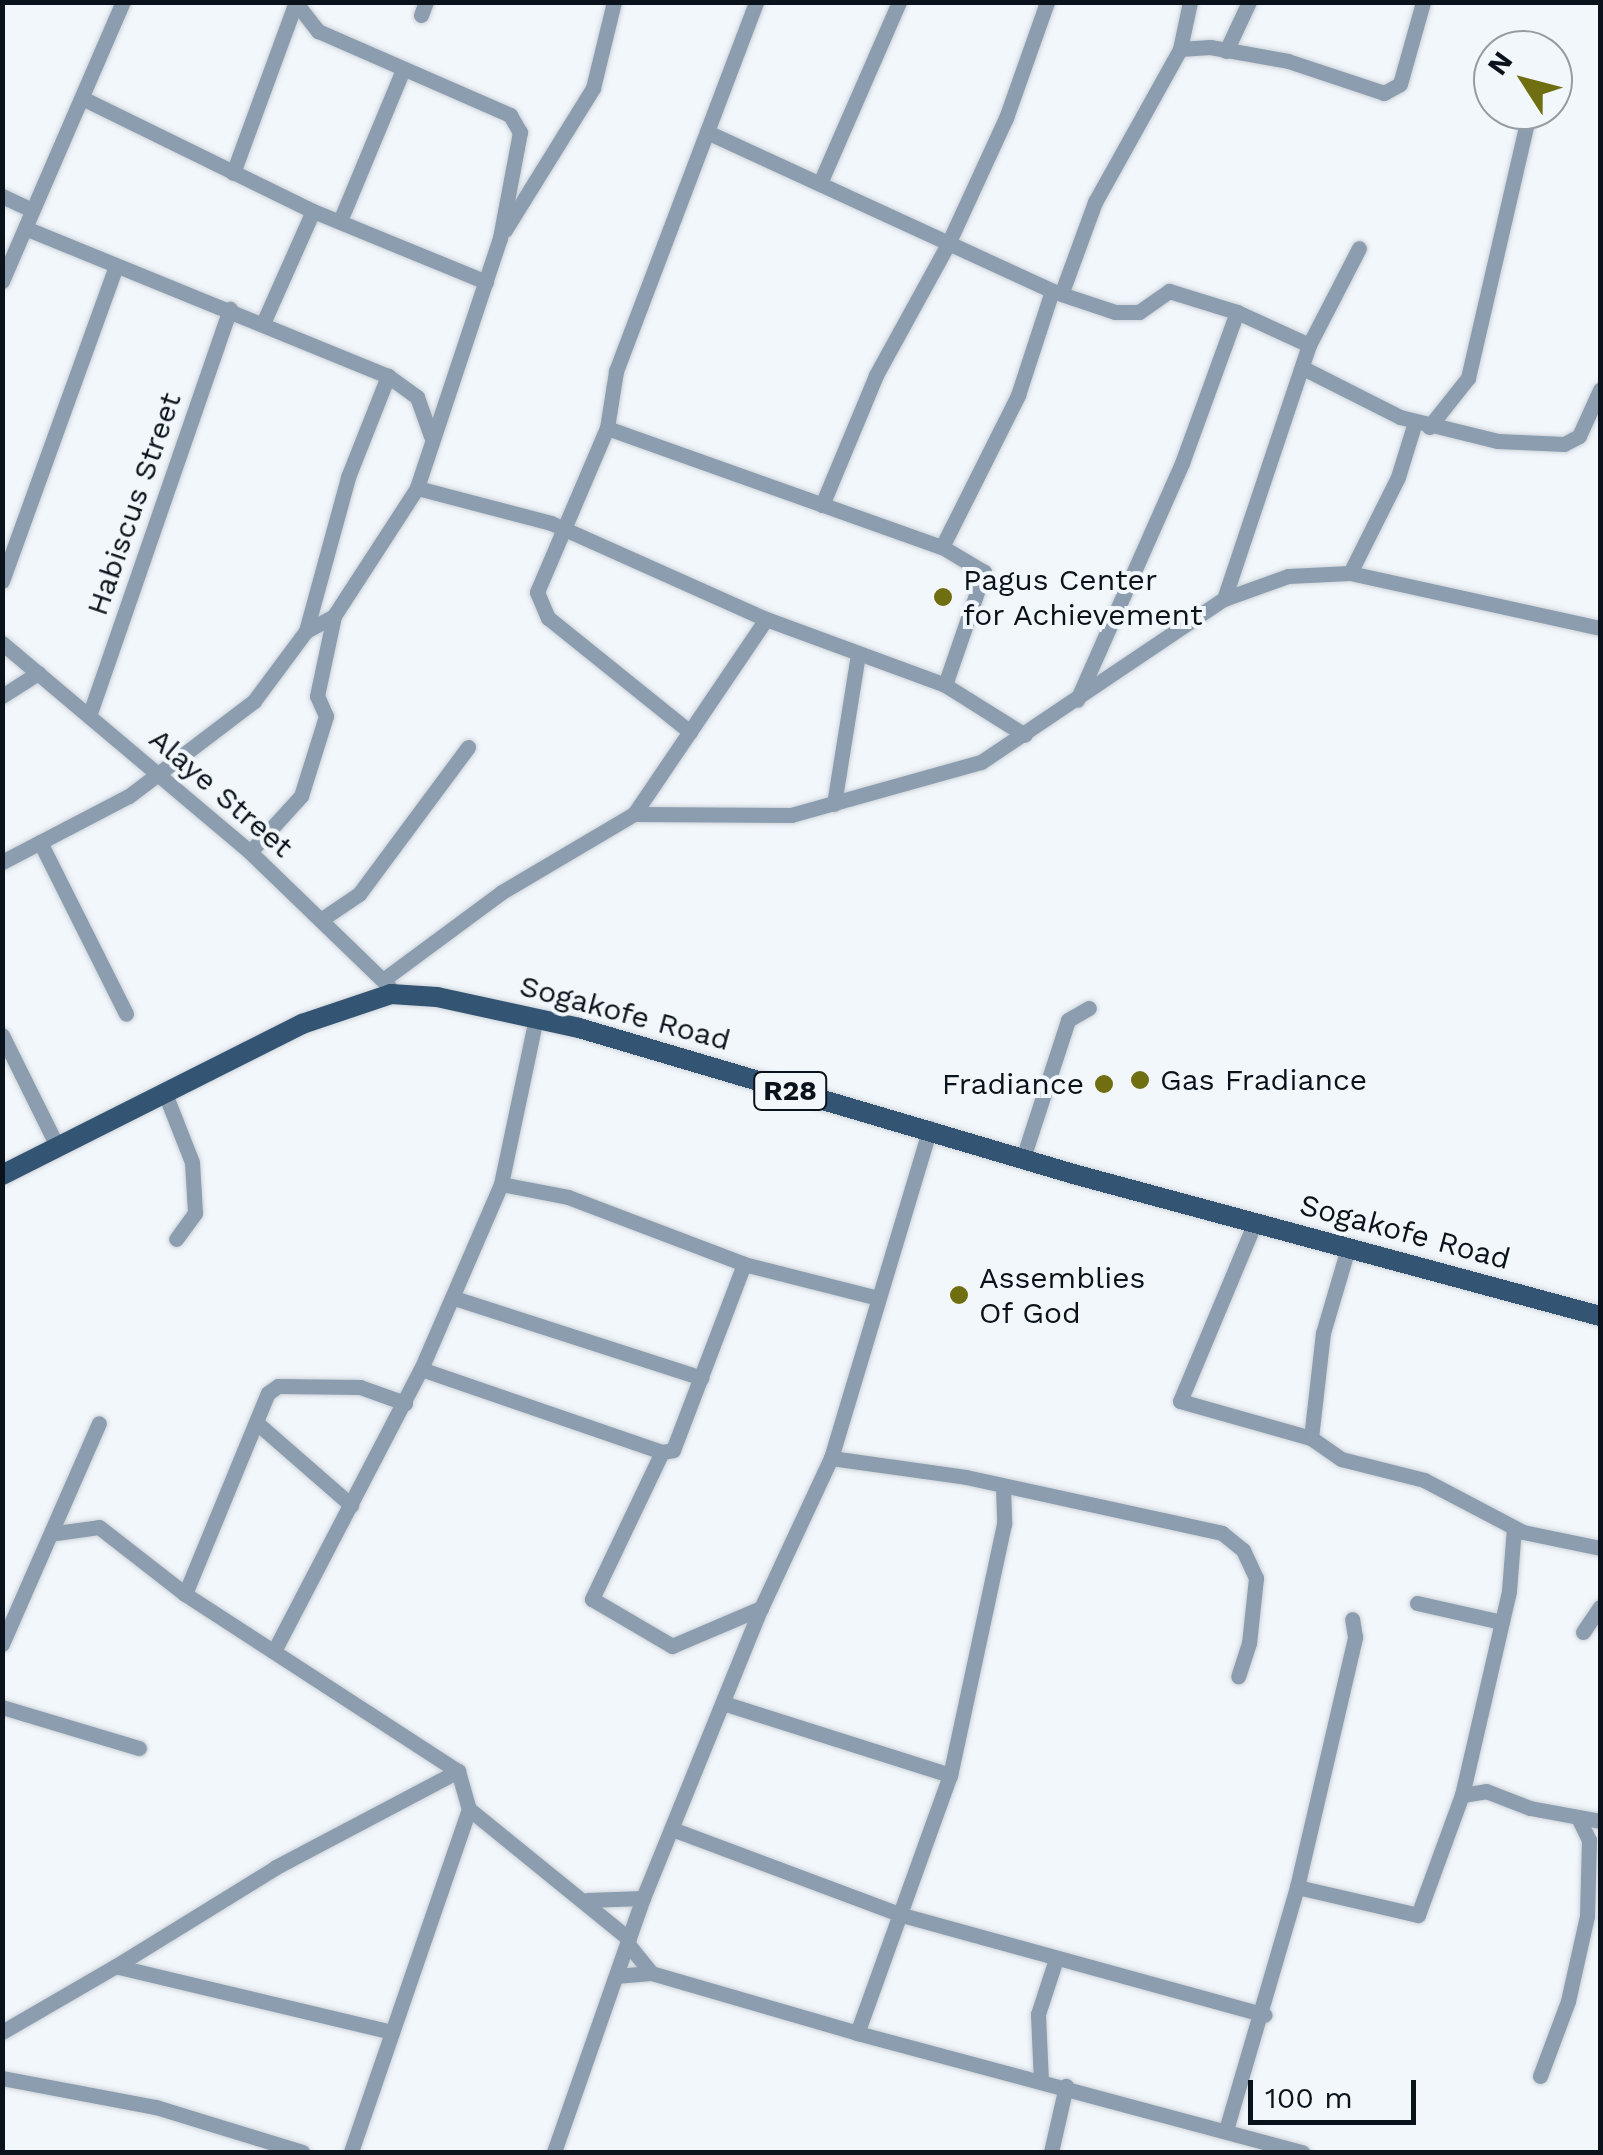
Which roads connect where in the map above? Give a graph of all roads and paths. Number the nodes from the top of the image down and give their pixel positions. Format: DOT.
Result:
graph roads {
  1 [pos="123,2"];
  2 [pos="614,2"];
  3 [pos="756,2"];
  4 [pos="899,2"];
  5 [pos="1047,2"];
  6 [pos="1190,2"];
  7 [pos="1249,2"];
  8 [pos="1423,2"];
  9 [pos="296,3"];
  10 [pos="1180,49"];
  11 [pos="1226,50"];
  12 [pos="403,70"];
  13 [pos="82,98"];
  14 [pos="1525,130"];
  15 [pos="707,132"];
  16 [pos="233,173"];
  17 [pos="820,183"];
  18 [pos="2,196"];
  19 [pos="32,210"];
  20 [pos="313,211"];
  21 [pos="340,221"];
  22 [pos="30,230"];
  23 [pos="500,238"];
  24 [pos="947,246"];
  25 [pos="1360,248"];
  26 [pos="114,268"];
  27 [pos="2,281"];
  28 [pos="486,282"];
  29 [pos="1057,292"];
  30 [pos="230,309"];
  31 [pos="1237,312"];
  32 [pos="264,320"];
  33 [pos="1310,346"];
  34 [pos="1303,368"];
  35 [pos="388,376"];
  36 [pos="1600,390"];
  37 [pos="1422,425"];
  38 [pos="607,428"];
  39 [pos="430,436"];
  40 [pos="417,488"];
  41 [pos="822,505"];
  42 [pos="567,530"];
  43 [pos="942,547"];
  44 [pos="1350,573"];
  45 [pos="2,581"];
  46 [pos="1224,599"];
  47 [pos="334,616"];
  48 [pos="766,620"];
  49 [pos="1600,628"];
  50 [pos="306,631"];
  51 [pos="2,643"];
  52 [pos="858,654"];
  53 [pos="38,674"];
  54 [pos="946,685"];
  55 [pos="2,696"];
  56 [pos="1077,700"];
  57 [pos="88,716"];
  58 [pos="690,732"];
  59 [pos="1025,734"];
  60 [pos="468,746"];
  61 [pos="158,776"];
  62 [pos="834,804"];
  63 [pos="634,814"];
  64 [pos="40,842"];
  65 [pos="250,852"];
  66 [pos="2,862"];
  67 [pos="322,919"];
  68 [pos="389,986"];
  69 [pos="1089,1008"];
  70 [pos="126,1014"];
  71 [pos="536,1018"];
  72 [pos="2,1035"];
  73 [pos="164,1092"];
  74 [pos="930,1128"];
  75 [pos="58,1146"];
  76 [pos="1023,1158"];
  77 [pos="2,1175"];
  78 [pos="501,1184"];
  79 [pos="1256,1222"];
  80 [pos="176,1238"];
  81 [pos="1348,1248"];
  82 [pos="744,1264"];
  83 [pos="454,1298"];
  84 [pos="878,1298"];
  85 [pos="1600,1316"];
  86 [pos="420,1369"];
  87 [pos="701,1378"];
  88 [pos="405,1404"];
  89 [pos="99,1423"];
  90 [pos="256,1424"];
  91 [pos="1311,1438"];
  92 [pos="662,1452"];
  93 [pos="831,1458"];
  94 [pos="1003,1487"];
  95 [pos="352,1505"];
  96 [pos="1514,1528"];
  97 [pos="56,1534"];
  98 [pos="1600,1548"];
  99 [pos="185,1594"];
  100 [pos="1417,1603"];
  101 [pos="1600,1607"];
  102 [pos="761,1608"];
  103 [pos="1352,1619"];
  104 [pos="1501,1622"];
  105 [pos="1582,1632"];
  106 [pos="2,1644"];
  107 [pos="274,1652"];
  108 [pos="1238,1676"];
  109 [pos="723,1703"];
  110 [pos="2,1707"];
  111 [pos="139,1748"];
  112 [pos="1468,1753"];
  113 [pos="458,1771"];
  114 [pos="950,1776"];
  115 [pos="1486,1792"];
  116 [pos="1462,1794"];
  117 [pos="469,1809"];
  118 [pos="1578,1816"];
  119 [pos="1600,1821"];
  120 [pos="672,1829"];
  121 [pos="1297,1887"];
  122 [pos="643,1898"];
  123 [pos="587,1900"];
  124 [pos="902,1915"];
  125 [pos="628,1941"];
  126 [pos="1056,1959"];
  127 [pos="116,1966"];
  128 [pos="651,1972"];
  129 [pos="616,1976"];
  130 [pos="1264,2015"];
  131 [pos="2,2032"];
  132 [pos="392,2032"];
  133 [pos="857,2032"];
  134 [pos="1540,2076"];
  135 [pos="2,2078"];
  136 [pos="1041,2081"];
  137 [pos="1066,2086"];
  138 [pos="1226,2130"];
  139 [pos="302,2152"];
  140 [pos="351,2152"];
  141 [pos="554,2152"];
  142 [pos="1051,2152"];
  143 [pos="1302,2152"];
  1 -- 13 [label="street"];
  2 -- 23 [label="street"];
  3 -- 15 [label="street"];
  4 -- 17 [label="street"];
  5 -- 24 [label="street"];
  6 -- 10 [label="street"];
  7 -- 11 [label="street"];
  8 -- 11 [label="street"];
  9 -- 12 [label="street"];
  9 -- 16 [label="street"];
  10 -- 11 [label="street"];
  10 -- 29 [label="street"];
  12 -- 21 [label="street"];
  12 -- 23 [label="street"];
  13 -- 16 [label="street"];
  13 -- 19 [label="street"];
  14 -- 37 [label="street"];
  15 -- 17 [label="street"];
  15 -- 38 [label="street"];
  16 -- 20 [label="street"];
  17 -- 24 [label="street"];
  18 -- 19 [label="street"];
  19 -- 22 [label="street"];
  20 -- 21 [label="street"];
  20 -- 32 [label="street"];
  21 -- 28 [label="street"];
  22 -- 26 [label="street"];
  22 -- 27 [label="street"];
  23 -- 28 [label="street"];
  24 -- 29 [label="street"];
  24 -- 41 [label="street"];
  25 -- 33 [label="street"];
  26 -- 30 [label="street"];
  26 -- 45 [label="street"];
  28 -- 39 [label="street"];
  29 -- 31 [label="street"];
  29 -- 43 [label="street"];
  30 -- 32 [label="street"];
  30 -- 57 [label="street, Habiscus Street"];
  31 -- 33 [label="street"];
  31 -- 56 [label="street"];
  32 -- 35 [label="street"];
  33 -- 34 [label="street"];
  34 -- 37 [label="street"];
  34 -- 46 [label="street"];
  35 -- 39 [label="street"];
  35 -- 50 [label="street"];
  36 -- 37 [label="street"];
  37 -- 44 [label="street"];
  38 -- 41 [label="street"];
  38 -- 42 [label="street"];
  39 -- 40 [label="street"];
  40 -- 42 [label="street"];
  40 -- 47 [label="street"];
  41 -- 43 [label="street"];
  42 -- 48 [label="street"];
  42 -- 58 [label="street"];
  43 -- 54 [label="street"];
  44 -- 46 [label="street"];
  44 -- 49 [label="street"];
  46 -- 56 [label="street"];
  47 -- 50 [label="street"];
  47 -- 65 [label="street"];
  48 -- 52 [label="street"];
  48 -- 58 [label="street"];
  50 -- 61 [label="street"];
  51 -- 53 [label="street, Alaye Street"];
  52 -- 54 [label="street"];
  52 -- 62 [label="street"];
  53 -- 55 [label="street"];
  53 -- 57 [label="street, Alaye Street"];
  54 -- 59 [label="street"];
  56 -- 59 [label="street"];
  57 -- 61 [label="street, Alaye Street"];
  58 -- 63 [label="street"];
  59 -- 62 [label="street"];
  60 -- 67 [label="street"];
  61 -- 64 [label="street"];
  61 -- 65 [label="street, Alaye Street"];
  62 -- 63 [label="street"];
  63 -- 68 [label="street"];
  64 -- 66 [label="street"];
  64 -- 70 [label="street"];
  65 -- 67 [label="street, Alaye Street"];
  67 -- 68 [label="street, Alaye Street"];
  68 -- 71 [label="main road, Sogakofe Road / R28"];
  68 -- 73 [label="main road, Sogakofe Road / R28"];
  69 -- 76 [label="street"];
  71 -- 74 [label="main road, Sogakofe Road / R28"];
  71 -- 78 [label="street"];
  72 -- 75 [label="street"];
  73 -- 75 [label="main road, Sogakofe Road / R28"];
  73 -- 80 [label="street"];
  74 -- 76 [label="main road, Sogakofe Road / R28"];
  74 -- 84 [label="street"];
  75 -- 77 [label="main road, Sogakofe Road / R28"];
  76 -- 79 [label="main road, Sogakofe Road / R28"];
  78 -- 82 [label="street"];
  78 -- 83 [label="street"];
  79 -- 81 [label="main road, Sogakofe Road / R28"];
  79 -- 91 [label="street"];
  81 -- 85 [label="main road, Sogakofe Road / R28"];
  81 -- 91 [label="street"];
  82 -- 84 [label="street"];
  82 -- 87 [label="street"];
  83 -- 86 [label="street"];
  83 -- 87 [label="street"];
  84 -- 93 [label="street"];
  86 -- 88 [label="street"];
  86 -- 92 [label="street"];
  87 -- 92 [label="street"];
  88 -- 90 [label="street"];
  88 -- 95 [label="street"];
  89 -- 97 [label="street"];
  90 -- 95 [label="street"];
  90 -- 99 [label="street"];
  91 -- 96 [label="street"];
  92 -- 102 [label="street"];
  93 -- 94 [label="street"];
  93 -- 102 [label="street"];
  94 -- 108 [label="street"];
  94 -- 114 [label="street"];
  95 -- 107 [label="street"];
  96 -- 98 [label="street"];
  96 -- 104 [label="street"];
  97 -- 99 [label="street"];
  97 -- 106 [label="street"];
  99 -- 107 [label="street"];
  100 -- 104 [label="street"];
  101 -- 105 [label="street"];
  102 -- 109 [label="street"];
  103 -- 121 [label="street"];
  104 -- 112 [label="street"];
  107 -- 113 [label="street"];
  109 -- 114 [label="street"];
  109 -- 120 [label="street"];
  110 -- 111 [label="street"];
  112 -- 115 [label="street"];
  112 -- 116 [label="street"];
  113 -- 117 [label="street"];
  113 -- 127 [label="street"];
  114 -- 124 [label="street"];
  115 -- 116 [label="street"];
  115 -- 118 [label="street"];
  116 -- 121 [label="street"];
  117 -- 123 [label="street"];
  117 -- 132 [label="street"];
  118 -- 119 [label="street"];
  118 -- 134 [label="street"];
  120 -- 122 [label="street"];
  120 -- 124 [label="street"];
  121 -- 130 [label="street"];
  122 -- 123 [label="street"];
  122 -- 125 [label="street"];
  123 -- 125 [label="street"];
  124 -- 126 [label="street"];
  124 -- 133 [label="street"];
  125 -- 128 [label="street"];
  125 -- 129 [label="street"];
  126 -- 130 [label="street"];
  126 -- 136 [label="street"];
  127 -- 131 [label="street"];
  127 -- 132 [label="street"];
  128 -- 129 [label="street"];
  128 -- 133 [label="street"];
  129 -- 141 [label="street"];
  130 -- 138 [label="street"];
  132 -- 140 [label="street"];
  133 -- 136 [label="street"];
  135 -- 139 [label="street"];
  136 -- 137 [label="street"];
  137 -- 138 [label="street"];
  137 -- 142 [label="street"];
  138 -- 143 [label="street"];
}
